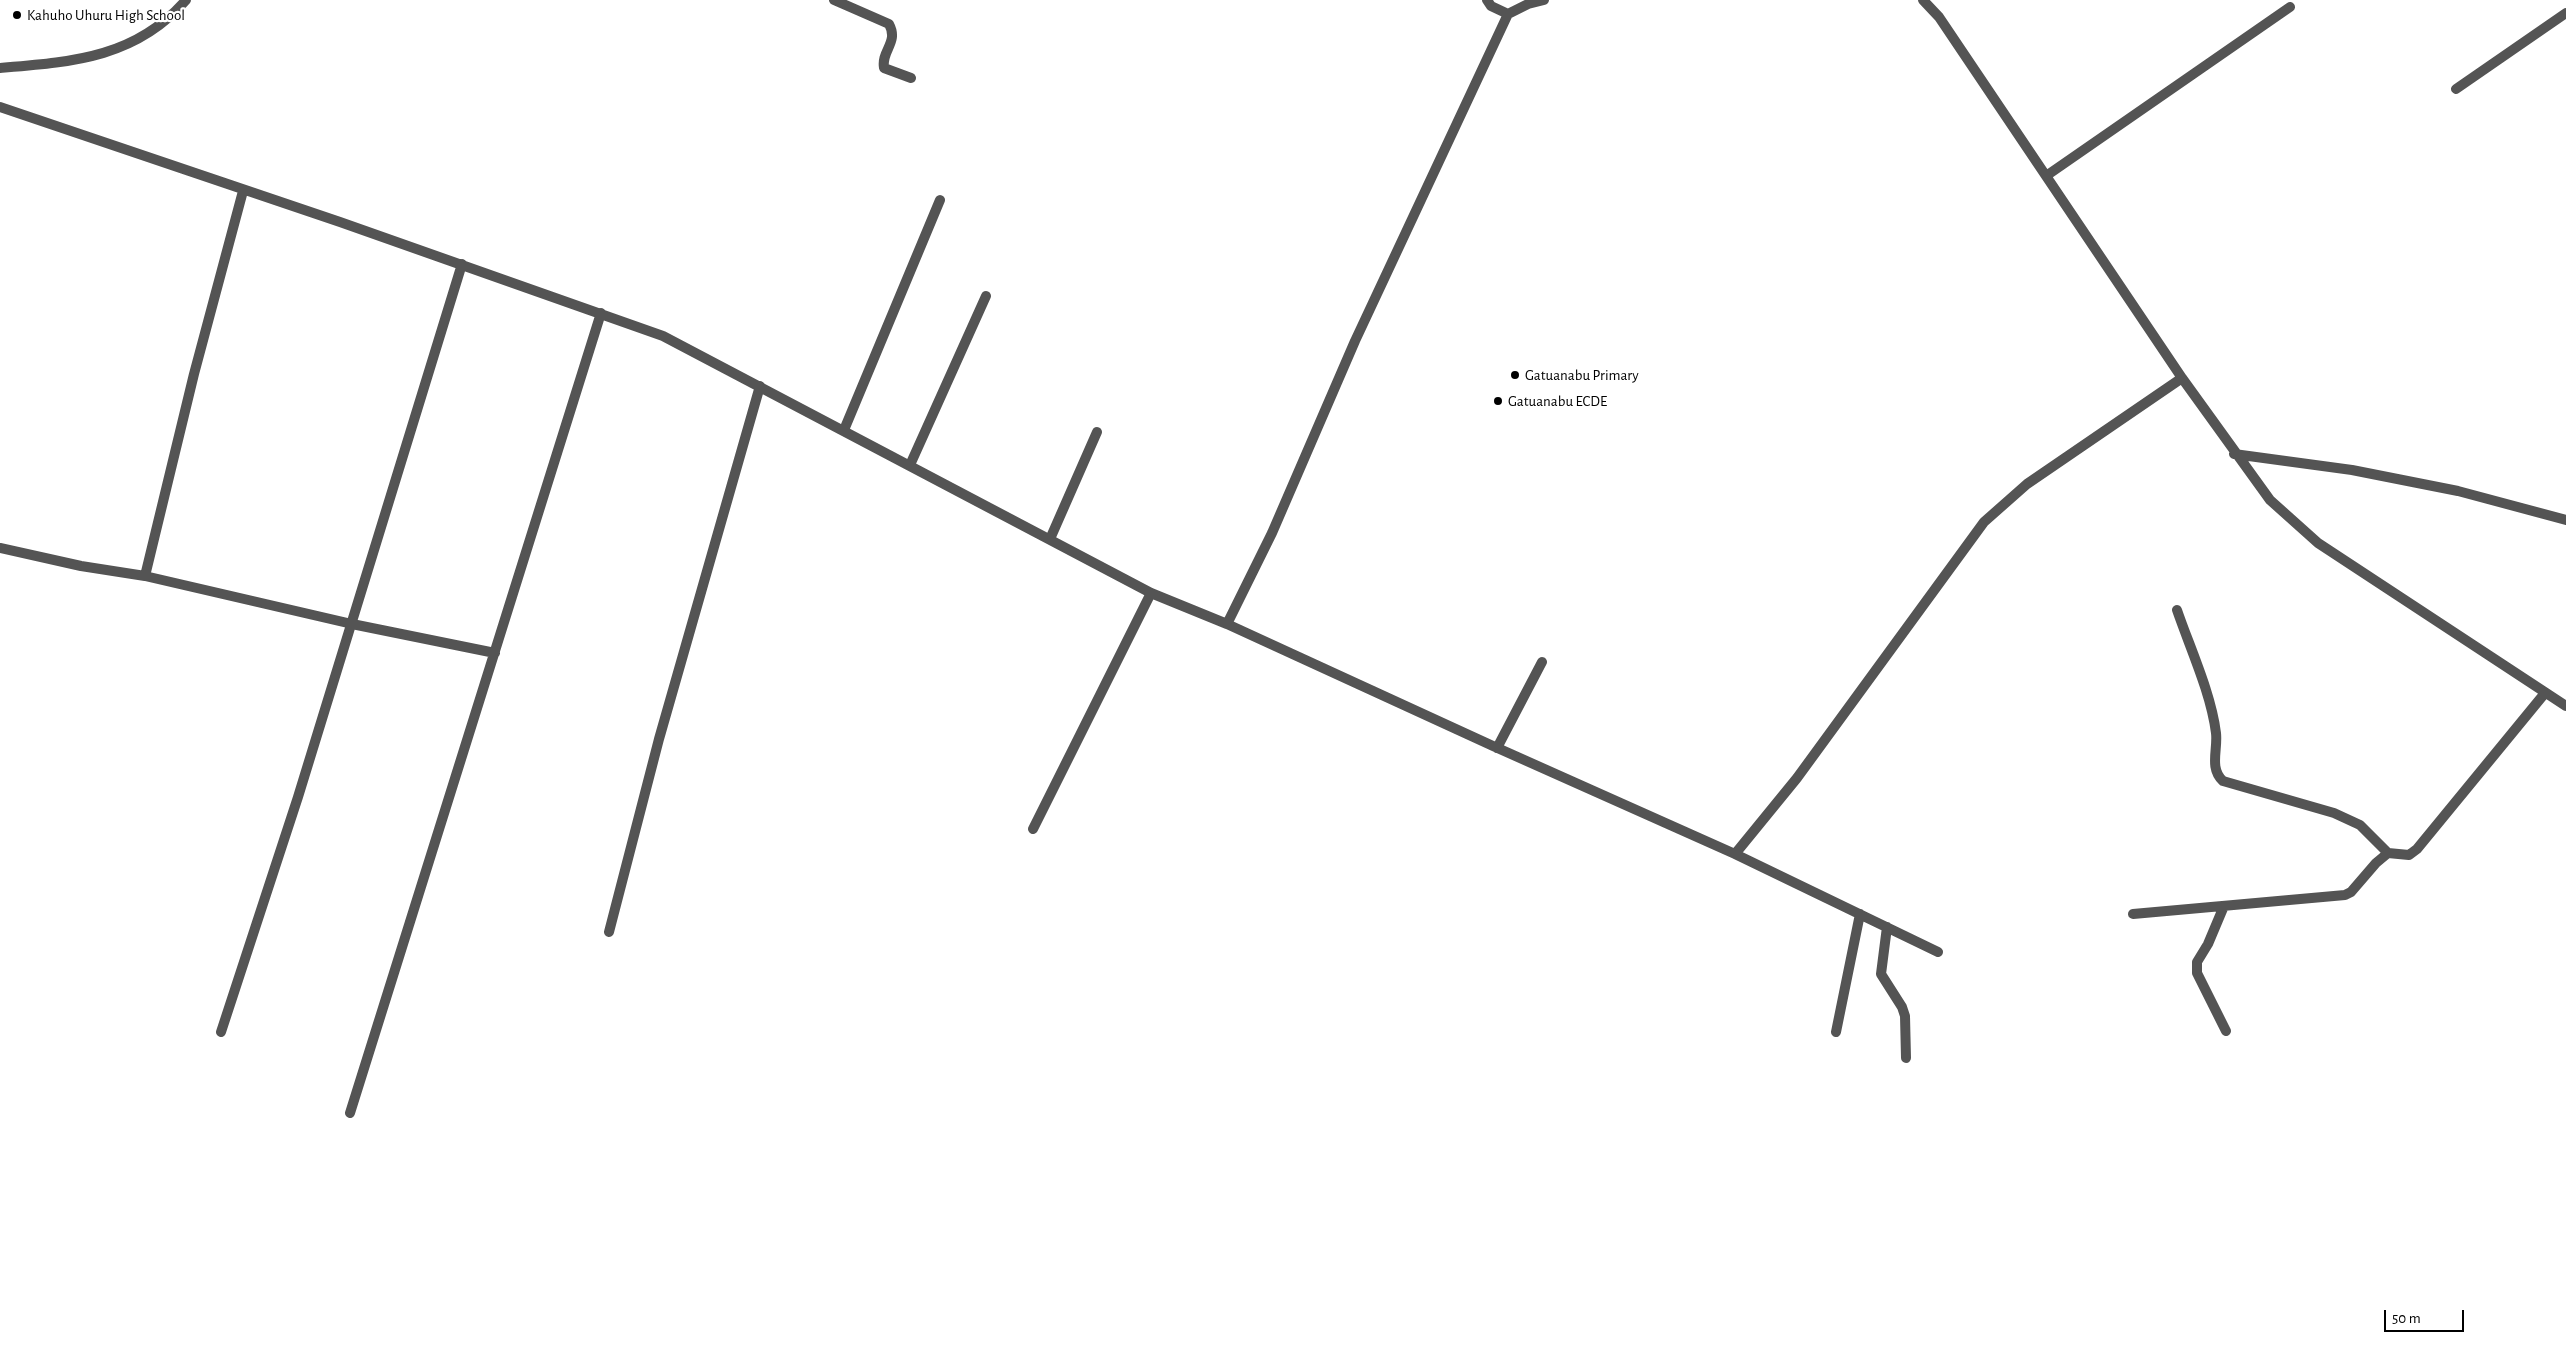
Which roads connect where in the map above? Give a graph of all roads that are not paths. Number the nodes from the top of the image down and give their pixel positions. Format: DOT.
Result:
graph roads {
  1 [pos="186,0"];
  2 [pos="834,0"];
  3 [pos="1487,0"];
  4 [pos="1544,0"];
  5 [pos="1928,1"];
  6 [pos="2290,8"];
  7 [pos="2566,13"];
  8 [pos="1508,14"];
  9 [pos="0,68"];
  10 [pos="911,78"];
  11 [pos="2456,89"];
  12 [pos="0,107"];
  13 [pos="2046,176"];
  14 [pos="243,190"];
  15 [pos="940,200"];
  16 [pos="462,264"];
  17 [pos="986,296"];
  18 [pos="601,313"];
  19 [pos="2182,378"];
  20 [pos="760,386"];
  21 [pos="844,430"];
  22 [pos="1096,432"];
  23 [pos="2234,454"];
  24 [pos="910,465"];
  25 [pos="2564,517"];
  26 [pos="1050,539"];
  27 [pos="0,548"];
  28 [pos="145,576"];
  29 [pos="1151,593"];
  30 [pos="2177,610"];
  31 [pos="352,624"];
  32 [pos="1227,624"];
  33 [pos="495,653"];
  34 [pos="1542,662"];
  35 [pos="2545,693"];
  36 [pos="2566,706"];
  37 [pos="1497,748"];
  38 [pos="1033,829"];
  39 [pos="1735,854"];
  40 [pos="2388,854"];
  41 [pos="2224,906"];
  42 [pos="1860,914"];
  43 [pos="2134,914"];
  44 [pos="1887,927"];
  45 [pos="609,932"];
  46 [pos="1938,952"];
  47 [pos="2226,1031"];
  48 [pos="221,1032"];
  49 [pos="1836,1032"];
  50 [pos="1906,1058"];
  51 [pos="350,1113"];
  1 -- 9 [label="street"];
  2 -- 10 [label="street"];
  3 -- 8 [label="street"];
  4 -- 8 [label="street"];
  5 -- 13 [label="street"];
  6 -- 13 [label="street"];
  7 -- 11 [label="street"];
  8 -- 32 [label="street"];
  12 -- 14 [label="street"];
  13 -- 19 [label="street"];
  14 -- 16 [label="street"];
  14 -- 28 [label="street"];
  15 -- 21 [label="street"];
  16 -- 18 [label="street"];
  16 -- 31 [label="street"];
  17 -- 24 [label="street"];
  18 -- 20 [label="street"];
  18 -- 33 [label="street"];
  19 -- 23 [label="street"];
  19 -- 39 [label="street"];
  20 -- 21 [label="street"];
  20 -- 45 [label="street"];
  21 -- 24 [label="street"];
  22 -- 26 [label="street"];
  23 -- 25 [label="street"];
  23 -- 35 [label="street"];
  24 -- 26 [label="street"];
  26 -- 29 [label="street"];
  27 -- 28 [label="street"];
  28 -- 31 [label="street"];
  29 -- 32 [label="street"];
  29 -- 38 [label="street"];
  30 -- 40 [label="street"];
  31 -- 33 [label="street"];
  31 -- 48 [label="street"];
  32 -- 37 [label="street"];
  33 -- 51 [label="street"];
  34 -- 37 [label="street"];
  35 -- 36 [label="street"];
  35 -- 40 [label="street"];
  37 -- 39 [label="street"];
  39 -- 42 [label="street"];
  40 -- 41 [label="street"];
  41 -- 43 [label="street"];
  41 -- 47 [label="street"];
  42 -- 44 [label="street"];
  42 -- 49 [label="street"];
  44 -- 46 [label="street"];
  44 -- 50 [label="street"];
}
